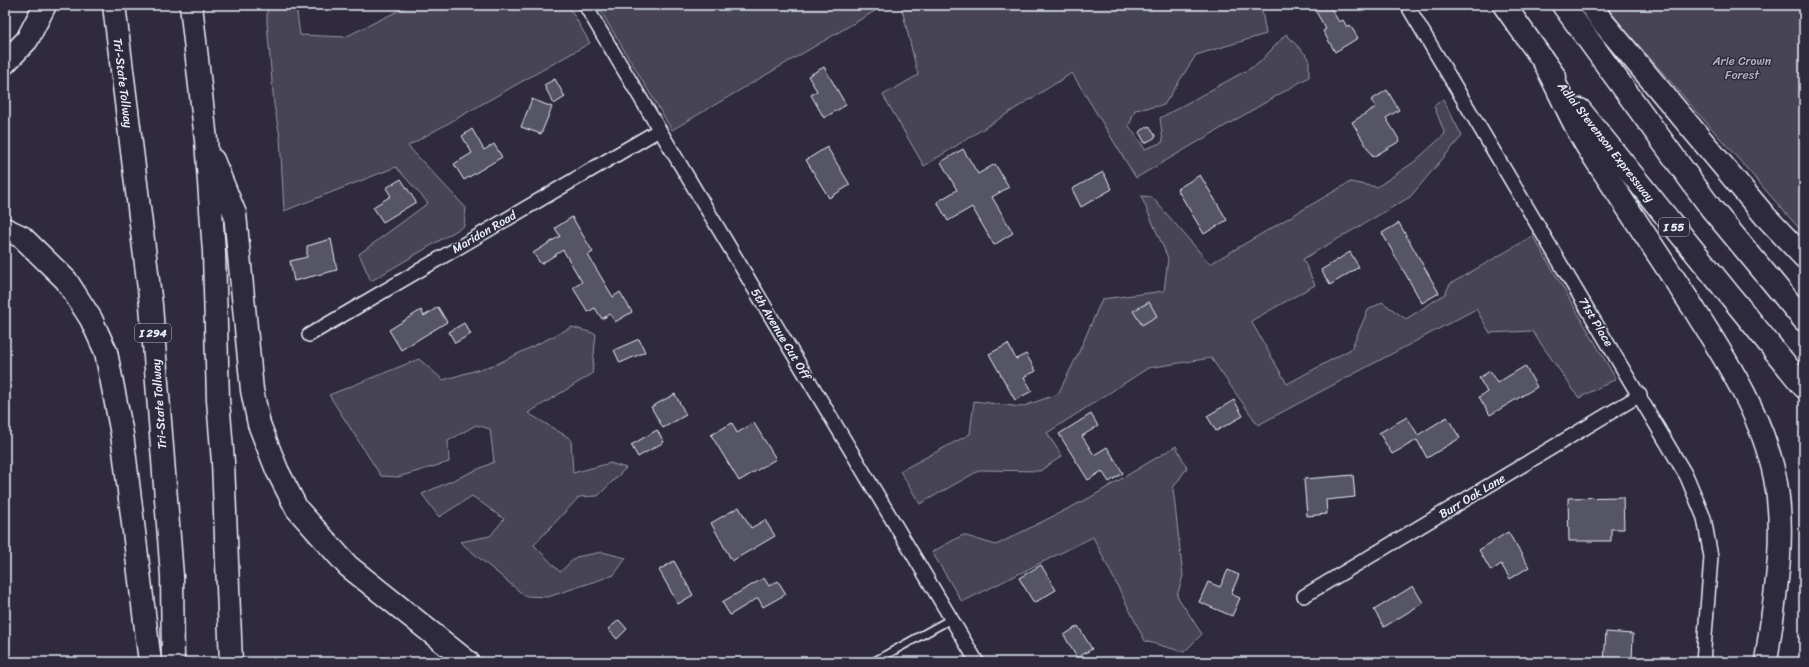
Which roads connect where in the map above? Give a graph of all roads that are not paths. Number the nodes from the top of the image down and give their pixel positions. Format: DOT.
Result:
graph roads {
  1 [pos="44,5"];
  2 [pos="114,5"];
  3 [pos="191,5"];
  4 [pos="585,5"];
  5 [pos="1407,5"];
  6 [pos="1504,5"];
  7 [pos="1563,5"];
  8 [pos="1591,5"];
  9 [pos="5,63"];
  10 [pos="1546,66"];
  11 [pos="659,130"];
  12 [pos="206,140"];
  13 [pos="1766,216"];
  14 [pos="5,229"];
  15 [pos="1804,257"];
  16 [pos="1804,263"];
  17 [pos="1804,320"];
  18 [pos="309,335"];
  19 [pos="1804,387"];
  20 [pos="1640,395"];
  21 [pos="1304,596"];
  22 [pos="951,619"];
  23 [pos="150,662"];
  24 [pos="173,662"];
  25 [pos="231,662"];
  26 [pos="468,662"];
  27 [pos="873,662"];
  28 [pos="977,662"];
  29 [pos="1703,662"];
  30 [pos="1766,662"];
  1 -- 9 [label="highway"];
  2 -- 24 [label="highway, Tri-State Tollway / I 294"];
  3 -- 12 [label="highway"];
  4 -- 11 [label="street, 5th Avenue Cut Off"];
  5 -- 20 [label="street, 71st Place"];
  6 -- 10 [label="highway, Adlai Stevenson Expressway / I 55"];
  7 -- 17 [label="highway"];
  8 -- 13 [label="highway"];
  10 -- 19 [label="highway, Adlai Stevenson Expressway / I 55"];
  10 -- 30 [label="highway"];
  11 -- 18 [label="street, Maridon Road"];
  11 -- 22 [label="street, 5th Avenue Cut Off"];
  12 -- 25 [label="highway"];
  12 -- 26 [label="highway"];
  13 -- 15 [label="highway"];
  13 -- 16 [label="highway"];
  14 -- 23 [label="highway"];
  20 -- 21 [label="street, Burr Oak Lane"];
  20 -- 29 [label="street, 71st Place"];
  22 -- 27 [label="lane"];
  22 -- 28 [label="street, 5th Avenue Cut Off"];
}
